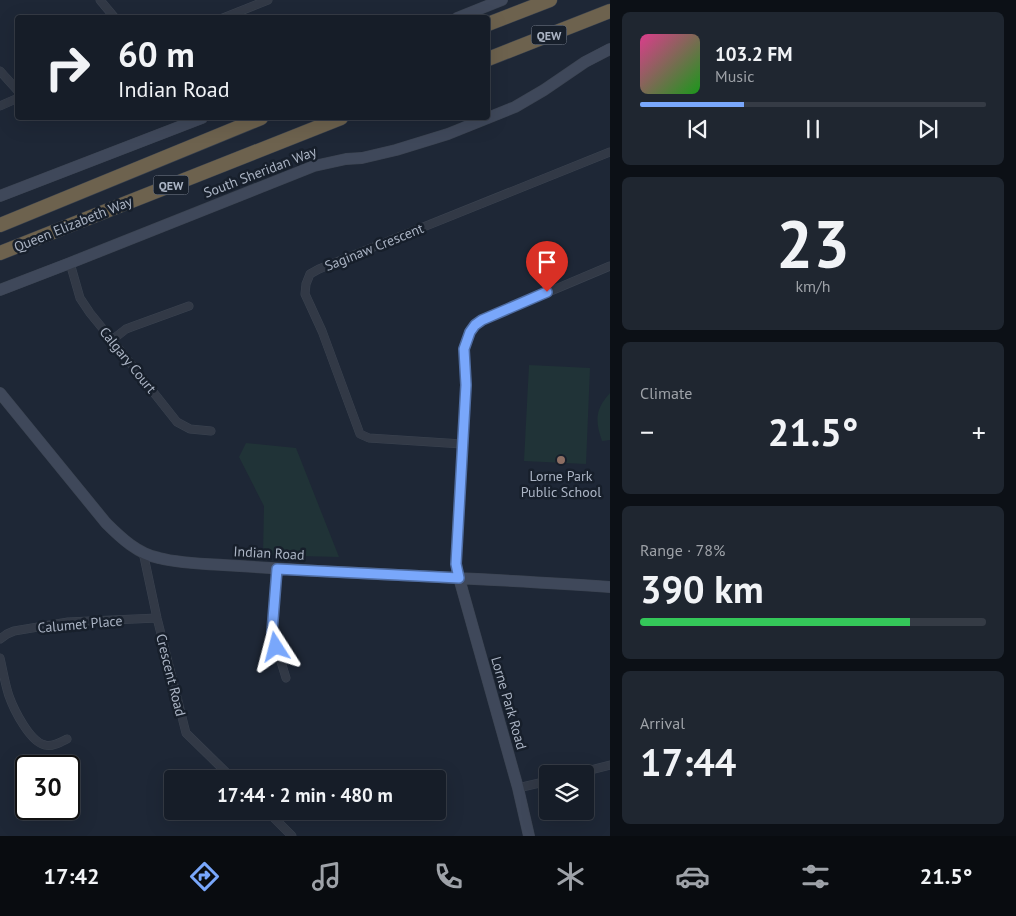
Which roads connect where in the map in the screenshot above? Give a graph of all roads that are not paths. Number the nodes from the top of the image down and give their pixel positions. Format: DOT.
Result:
graph roads {
  1 [pos="100,0"];
  2 [pos="502,0"];
  3 [pos="550,0"];
  4 [pos="262,1"];
  5 [pos="610,11"];
  6 [pos="112,15"];
  7 [pos="230,15"];
  8 [pos="464,15"];
  9 [pos="490,23"];
  10 [pos="610,49"];
  11 [pos="490,58"];
  12 [pos="0,71"];
  13 [pos="15,88"];
  14 [pos="15,99"];
  15 [pos="0,106"];
  16 [pos="490,116"];
  17 [pos="197,120"];
  18 [pos="256,120"];
  19 [pos="336,120"];
  20 [pos="482,120"];
  21 [pos="610,152"];
  22 [pos="0,196"];
  23 [pos="0,224"];
  24 [pos="0,253"];
  25 [pos="70,263"];
  26 [pos="610,266"];
  27 [pos="0,290"];
  28 [pos="189,306"];
  29 [pos="112,340"];
  30 [pos="0,393"];
  31 [pos="212,431"];
  32 [pos="462,444"];
  33 [pos="143,552"];
  34 [pos="277,569"];
  35 [pos="459,578"];
  36 [pos="610,587"];
  37 [pos="157,618"];
  38 [pos="2,635"];
  39 [pos="0,658"];
  40 [pos="286,678"];
  41 [pos="67,739"];
  42 [pos="610,765"];
  43 [pos="594,769"];
  44 [pos="224,770"];
  45 [pos="539,783"];
  46 [pos="518,788"];
  47 [pos="276,820"];
  48 [pos="292,836"];
  49 [pos="529,836"];
  1 -- 6 [label="street"];
  2 -- 8 [label="street"];
  3 -- 9 [label="highway, QEW"];
  4 -- 7 [label="street"];
  5 -- 11 [label="highway, QEW"];
  10 -- 16 [label="street, South Sheridan Way"];
  12 -- 13 [label="street"];
  14 -- 15 [label="street"];
  17 -- 22 [label="street"];
  18 -- 23 [label="highway, Queen Elizabeth Way / QEW"];
  19 -- 24 [label="highway, Queen Elizabeth Way / QEW"];
  20 -- 25 [label="street, South Sheridan Way"];
  21 -- 32 [label="street, Saginaw Crescent"];
  25 -- 27 [label="street, South Sheridan Way"];
  25 -- 29 [label="street, Calgary Court"];
  26 -- 32 [label="street"];
  28 -- 29 [label="street"];
  29 -- 31 [label="street, Calgary Court"];
  30 -- 33 [label="street, Indian Road"];
  32 -- 35 [label="street"];
  33 -- 34 [label="street, Indian Road"];
  33 -- 37 [label="street, Crescent Road"];
  34 -- 35 [label="street, Indian Road"];
  34 -- 40 [label="street"];
  35 -- 36 [label="street, Indian Road"];
  35 -- 46 [label="street, Lorne Park Road"];
  37 -- 38 [label="street, Calumet Place"];
  37 -- 44 [label="street, Crescent Road"];
  39 -- 41 [label="street"];
  42 -- 43 [label="street"];
  45 -- 46 [label="street"];
  46 -- 49 [label="street, Lorne Park Road"];
  47 -- 48 [label="street"];
}
